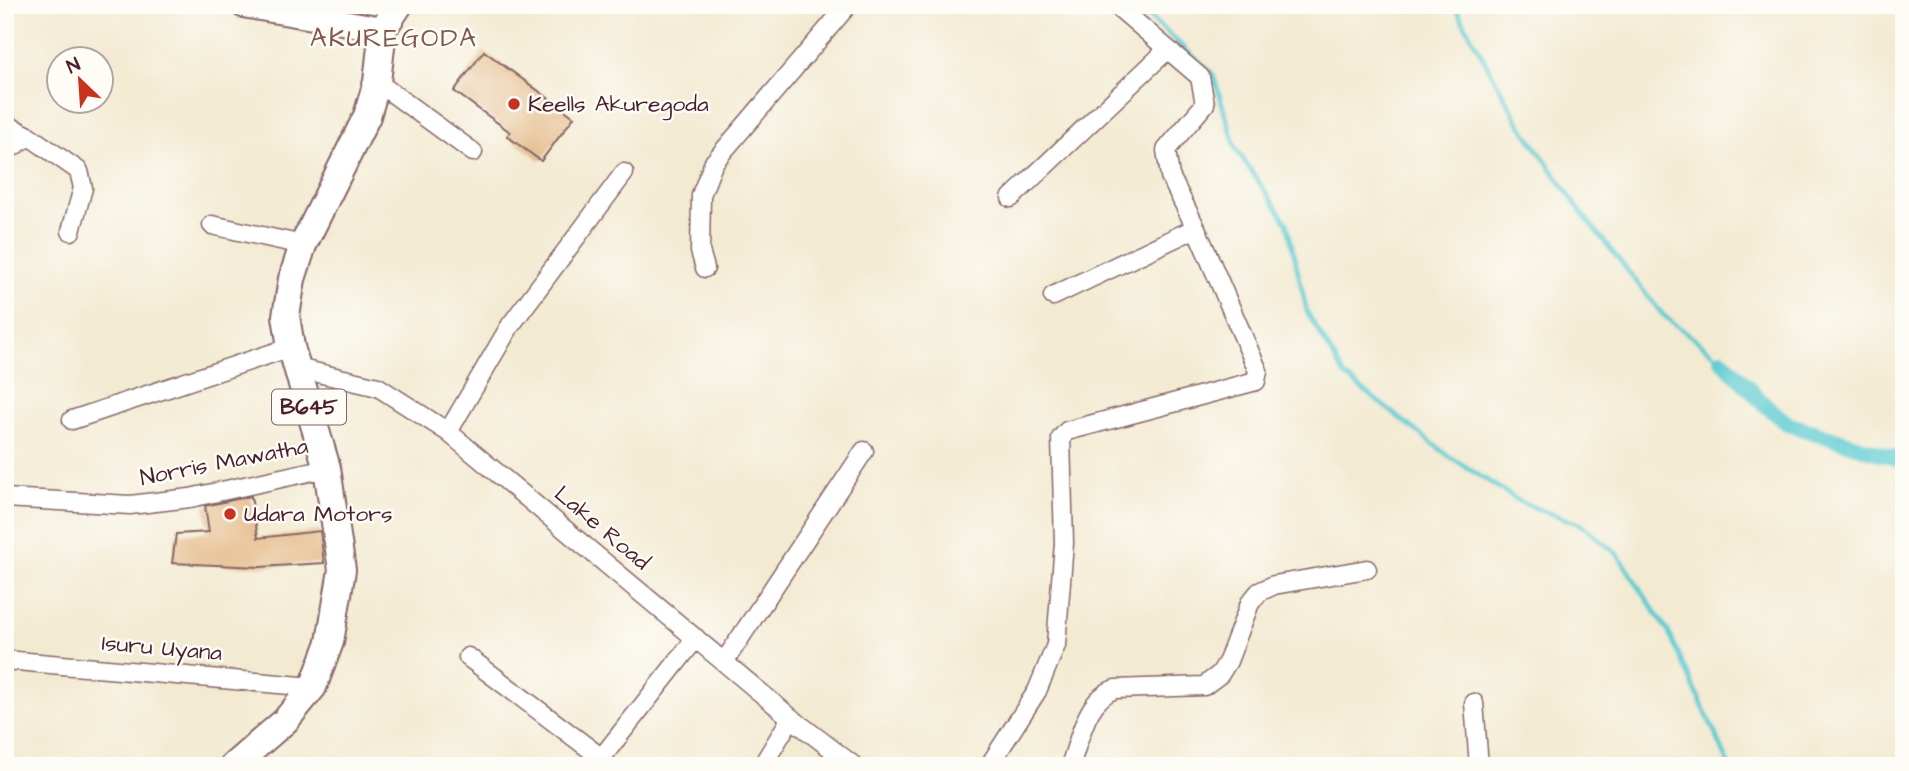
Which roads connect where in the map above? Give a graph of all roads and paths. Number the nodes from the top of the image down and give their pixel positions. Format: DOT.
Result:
graph roads {
  1 [pos="243,5"];
  2 [pos="399,5"];
  3 [pos="848,5"];
  4 [pos="1116,5"];
  5 [pos="383,29"];
  6 [pos="1167,50"];
  7 [pos="377,82"];
  8 [pos="5,124"];
  9 [pos="29,136"];
  10 [pos="5,152"];
  11 [pos="473,152"];
  12 [pos="624,173"];
  13 [pos="1011,198"];
  14 [pos="212,225"];
  15 [pos="1196,228"];
  16 [pos="71,231"];
  17 [pos="303,246"];
  18 [pos="705,268"];
  19 [pos="1053,296"];
  20 [pos="294,357"];
  21 [pos="72,420"];
  22 [pos="447,432"];
  23 [pos="864,451"];
  24 [pos="327,468"];
  25 [pos="5,498"];
  26 [pos="1367,569"];
  27 [pos="696,638"];
  28 [pos="468,657"];
  29 [pos="5,660"];
  30 [pos="724,662"];
  31 [pos="313,687"];
  32 [pos="1474,703"];
  33 [pos="791,718"];
  34 [pos="599,762"];
  35 [pos="233,766"];
  36 [pos="762,766"];
  37 [pos="854,766"];
  38 [pos="989,766"];
  39 [pos="1070,766"];
  40 [pos="1479,766"];
  1 -- 5 [label="street"];
  2 -- 5 [label="main road, B645"];
  3 -- 18 [label="street"];
  4 -- 6 [label="street"];
  5 -- 7 [label="main road, B645"];
  6 -- 13 [label="street"];
  6 -- 15 [label="street"];
  7 -- 11 [label="street"];
  7 -- 17 [label="main road, B645"];
  8 -- 9 [label="street"];
  9 -- 10 [label="street"];
  9 -- 16 [label="street"];
  12 -- 22 [label="street"];
  14 -- 17 [label="street"];
  15 -- 19 [label="street"];
  15 -- 38 [label="street"];
  17 -- 20 [label="main road, B645"];
  20 -- 21 [label="street"];
  20 -- 22 [label="street, Lake Road"];
  20 -- 24 [label="main road, B645"];
  22 -- 27 [label="street, Lake Road"];
  23 -- 30 [label="street"];
  24 -- 25 [label="street, Norris Mawatha"];
  24 -- 31 [label="main road, B645"];
  26 -- 39 [label="street"];
  27 -- 30 [label="street, Lake Road"];
  27 -- 34 [label="street"];
  28 -- 34 [label="street"];
  29 -- 31 [label="street, Isuru Uyana"];
  30 -- 33 [label="street, Lake Road"];
  31 -- 35 [label="main road, B645"];
  32 -- 40 [label="street"];
  33 -- 36 [label="street"];
  33 -- 37 [label="street, Lake Road"];
}
